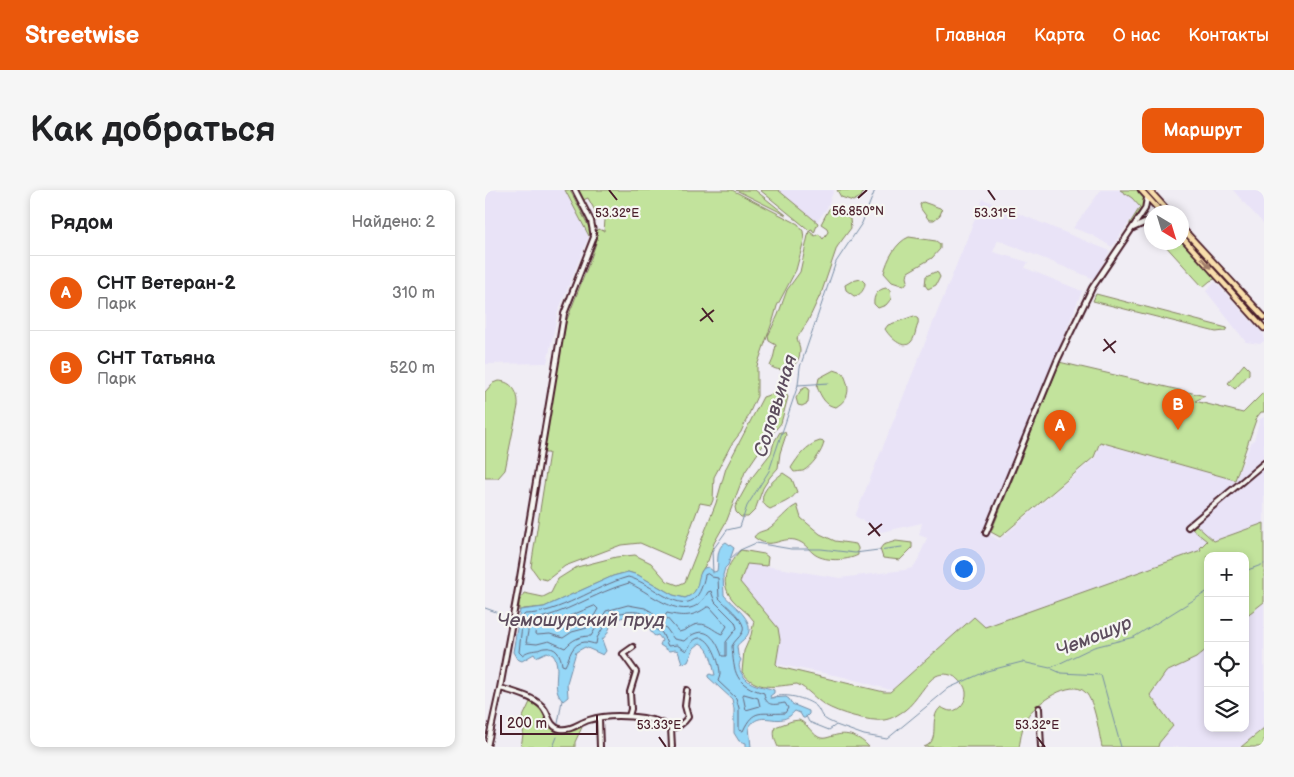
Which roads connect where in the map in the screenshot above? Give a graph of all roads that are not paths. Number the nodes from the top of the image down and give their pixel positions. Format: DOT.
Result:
graph roads {
  1 [pos="575,190"];
  2 [pos="1141,190"];
  3 [pos="1150,192"];
  4 [pos="1147,198"];
  5 [pos="1154,205"];
  6 [pos="1162,205"];
  7 [pos="1144,223"];
  8 [pos="1131,229"];
  9 [pos="1189,236"];
  10 [pos="1189,245"];
  11 [pos="1264,317"];
  12 [pos="1264,328"];
  13 [pos="1264,463"];
  14 [pos="1189,526"];
  15 [pos="986,534"];
  16 [pos="633,647"];
  17 [pos="500,688"];
  18 [pos="687,690"];
  19 [pos="1039,708"];
  20 [pos="629,716"];
  21 [pos="599,718"];
  22 [pos="671,728"];
  23 [pos="487,747"];
  24 [pos="600,747"];
  25 [pos="672,747"];
  26 [pos="1041,747"];
  1 -- 17 [label="street"];
  2 -- 4 [label="main road"];
  3 -- 4 [label="main road"];
  3 -- 6 [label="main road"];
  4 -- 5 [label="main road"];
  4 -- 8 [label="street"];
  7 -- 8 [label="street"];
  8 -- 15 [label="street"];
  9 -- 11 [label="main road"];
  10 -- 12 [label="main road, one-way"];
  13 -- 14 [label="street"];
  16 -- 20 [label="street"];
  17 -- 21 [label="street"];
  17 -- 23 [label="street"];
  18 -- 22 [label="street"];
  19 -- 26 [label="street"];
  20 -- 21 [label="street"];
  20 -- 22 [label="street"];
  21 -- 24 [label="street"];
  22 -- 25 [label="street"];
}
